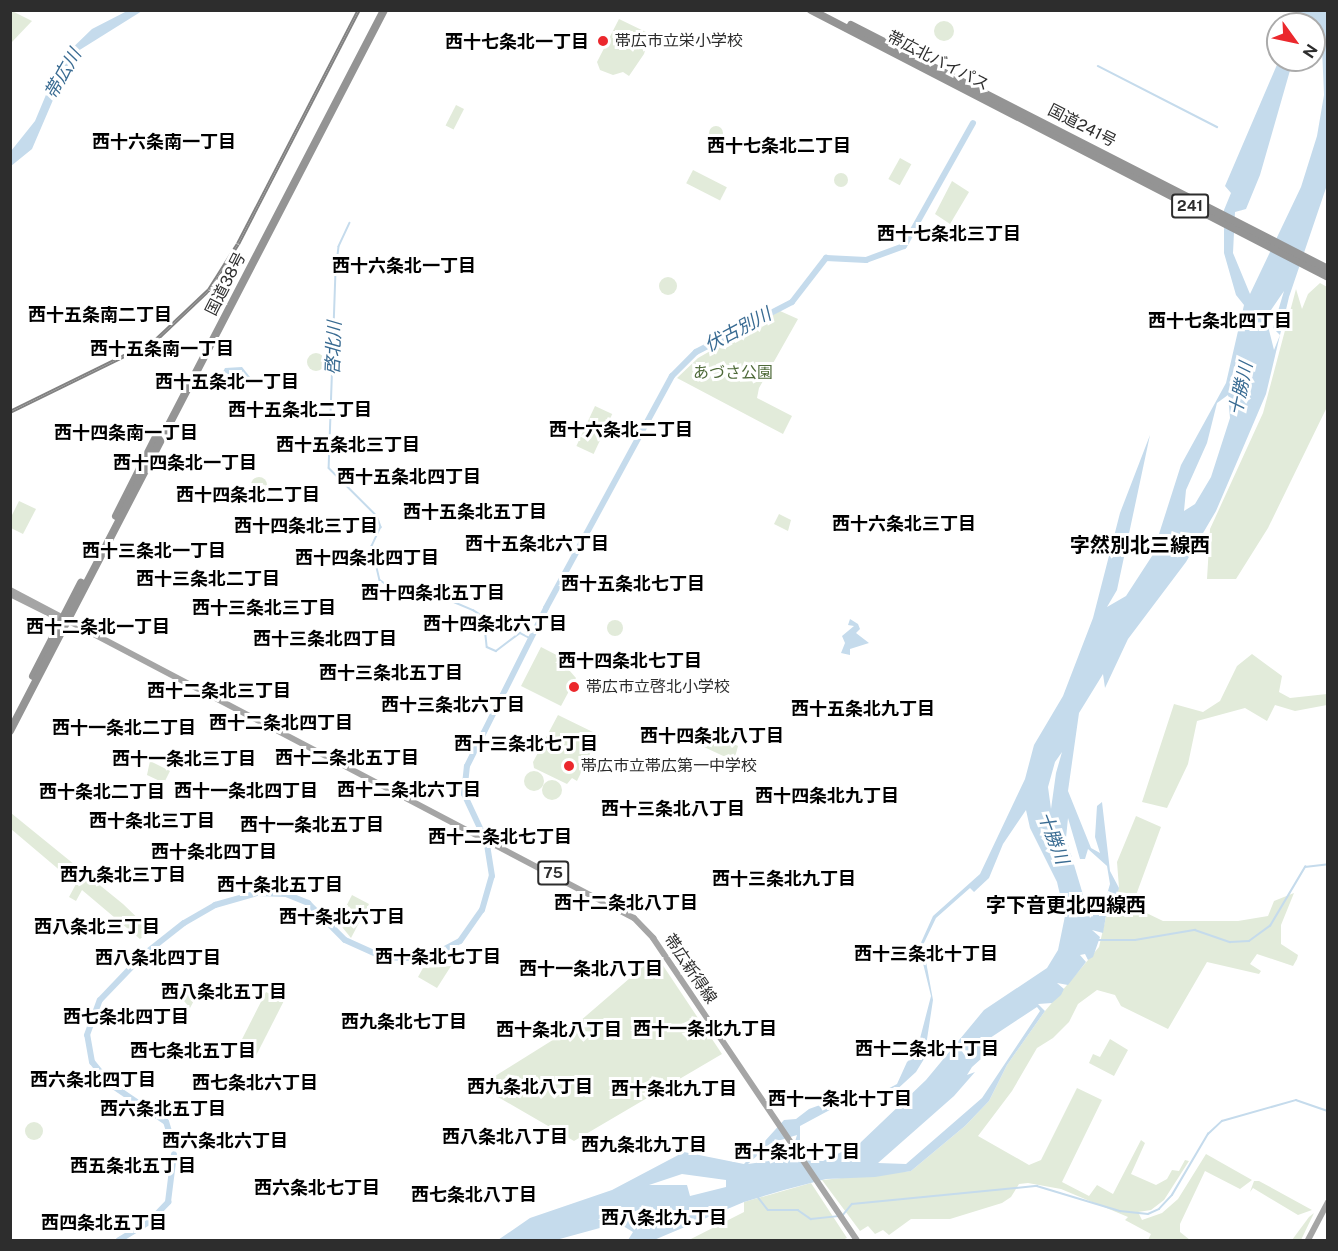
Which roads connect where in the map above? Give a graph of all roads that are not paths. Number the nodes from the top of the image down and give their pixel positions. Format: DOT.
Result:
graph roads {
  1 [pos="378,10"];
  2 [pos="384,10"];
  3 [pos="811,10"];
  4 [pos="823,10"];
  5 [pos="1054,131"];
  6 [pos="1328,269"];
  7 [pos="1328,277"];
  8 [pos="10,592"];
  9 [pos="64,620"];
  10 [pos="10,720"];
  11 [pos="10,731"];
  12 [pos="1328,1202"];
  13 [pos="856,1239"];
  14 [pos="1308,1240"];
  1 -- 9 [label="highway, 国道38号"];
  2 -- 9 [label="highway, 国道38号"];
  3 -- 5 [label="highway, 帯広北バイパス / 241"];
  4 -- 5 [label="highway, 国道241号 / 241"];
  5 -- 6 [label="highway, 国道241号 / 241"];
  5 -- 7 [label="highway, 国道241号 / 241"];
  8 -- 9 [label="main road, 帯広新得線"];
  9 -- 10 [label="highway, 国道38号"];
  9 -- 11 [label="highway, 国道38号"];
  9 -- 13 [label="main road, 帯広新得線 / 75"];
  12 -- 14 [label="main road"];
}
